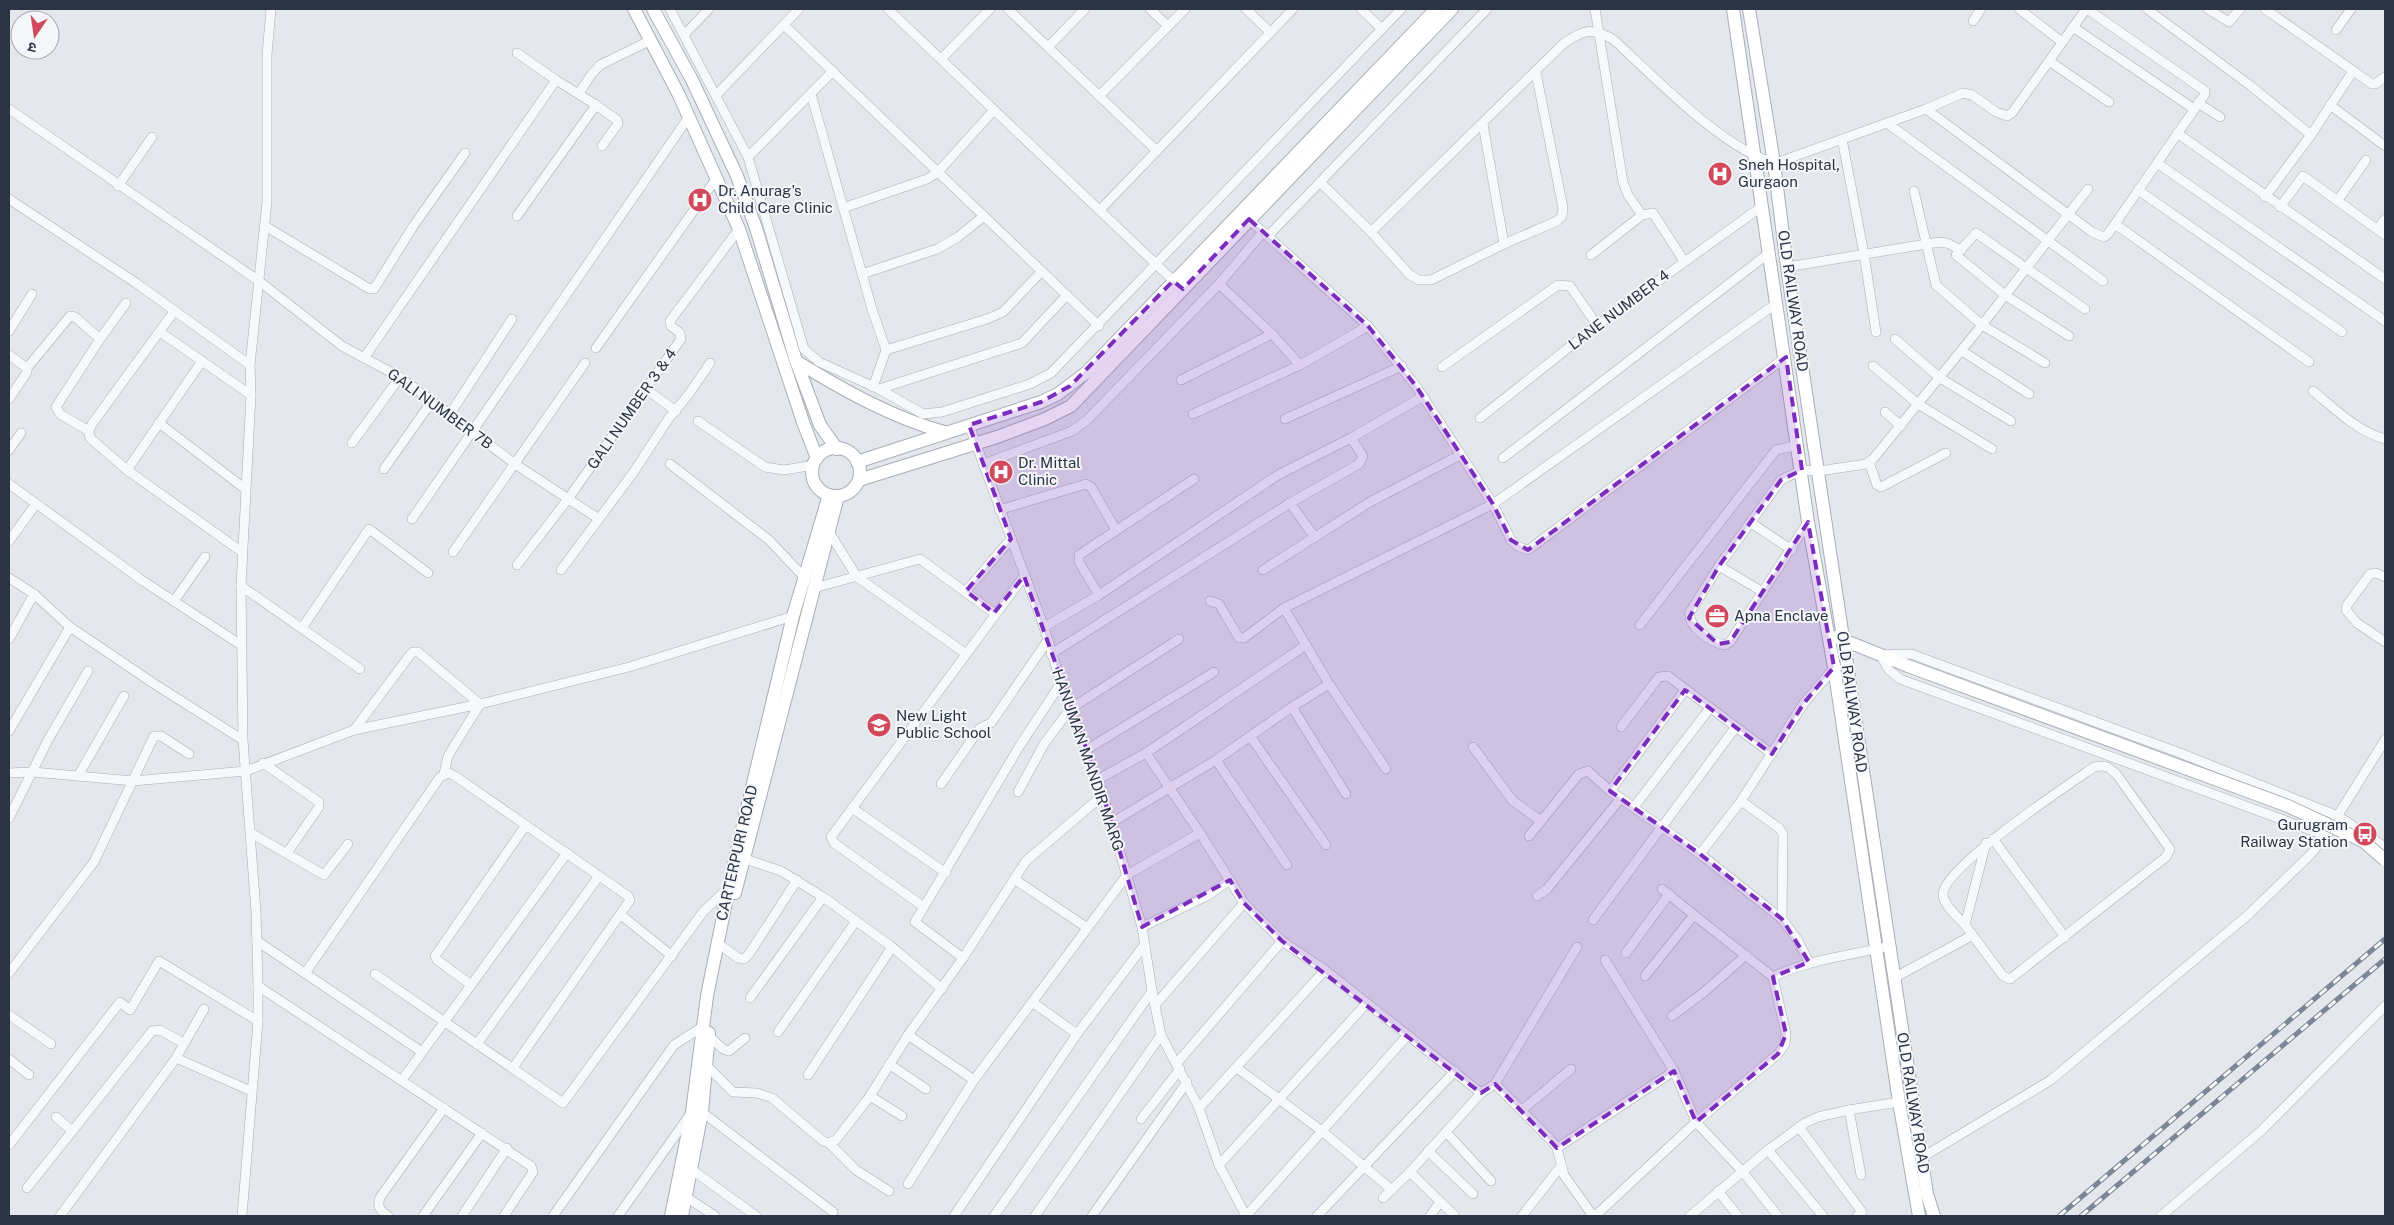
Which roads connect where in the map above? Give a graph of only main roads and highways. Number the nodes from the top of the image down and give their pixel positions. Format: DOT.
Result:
graph roads {
  1 [pos="634,9"];
  2 [pos="652,9"];
  3 [pos="1436,9"];
  4 [pos="1452,9"];
  5 [pos="1733,9"];
  6 [pos="1749,9"];
  7 [pos="1244,215"];
  8 [pos="1178,285"];
  9 [pos="796,361"];
  10 [pos="944,432"];
  11 [pos="837,449"];
  12 [pos="815,462"];
  13 [pos="857,462"];
  14 [pos="859,480"];
  15 [pos="833,495"];
  16 [pos="1827,634"];
  17 [pos="1843,639"];
  18 [pos="2385,860"];
  19 [pos="1882,948"];
  20 [pos="706,1031"];
  21 [pos="699,1108"];
  22 [pos="686,1168"];
  23 [pos="671,1216"];
  24 [pos="682,1216"];
  25 [pos="1919,1216"];
  26 [pos="1934,1216"];
  1 -- 12 [label="main road"];
  2 -- 9 [label="main road"];
  3 -- 7 [label="main road"];
  4 -- 7 [label="main road"];
  5 -- 16 [label="main road, OLD RAILWAY ROAD"];
  6 -- 17 [label="main road, OLD RAILWAY ROAD"];
  7 -- 8 [label="main road"];
  8 -- 10 [label="main road"];
  8 -- 14 [label="main road"];
  9 -- 10 [label="main road"];
  9 -- 11 [label="main road"];
  10 -- 13 [label="main road"];
  11 -- 12 [label="main road"];
  11 -- 13 [label="main road"];
  12 -- 15 [label="main road"];
  13 -- 14 [label="main road"];
  14 -- 15 [label="main road"];
  15 -- 20 [label="main road, CARTERPURI ROAD"];
  15 -- 20 [label="main road, CARTERPURI ROAD"];
  16 -- 17 [label="main road"];
  16 -- 19 [label="main road, OLD RAILWAY ROAD"];
  17 -- 18 [label="main road, bridge"];
  17 -- 19 [label="main road, OLD RAILWAY ROAD"];
  19 -- 25 [label="main road, OLD RAILWAY ROAD"];
  19 -- 26 [label="main road, OLD RAILWAY ROAD"];
  20 -- 21 [label="main road, CARTERPURI ROAD"];
  20 -- 21 [label="main road, CARTERPURI ROAD"];
  21 -- 22 [label="main road, CARTERPURI ROAD"];
  22 -- 23 [label="main road, CARTERPURI ROAD"];
  22 -- 24 [label="main road, CARTERPURI ROAD"];
}
